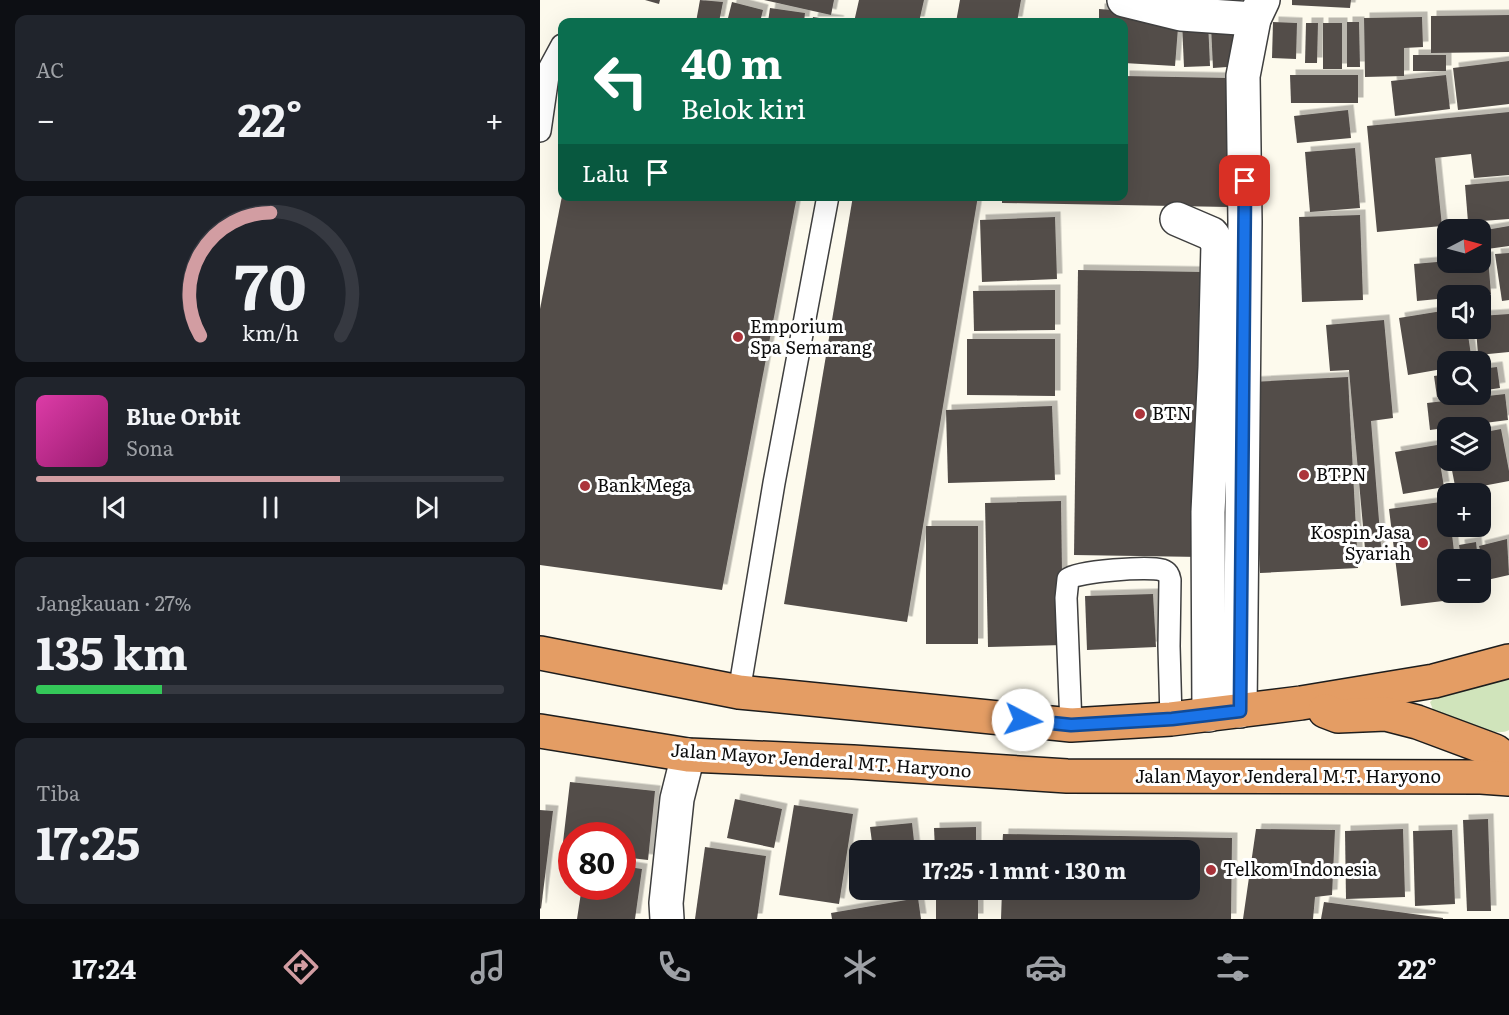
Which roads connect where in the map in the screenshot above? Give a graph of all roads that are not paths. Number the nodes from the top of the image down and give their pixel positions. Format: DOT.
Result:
graph roads {
  1 [pos="1124,0"];
  2 [pos="1258,9"];
  3 [pos="558,52"];
  4 [pos="540,131"];
  5 [pos="827,201"];
  6 [pos="1177,219"];
  7 [pos="540,653"];
  8 [pos="1509,662"];
  9 [pos="739,692"];
  10 [pos="1301,702"];
  11 [pos="1224,713"];
  12 [pos="1172,719"];
  13 [pos="1071,725"];
  14 [pos="540,731"];
  15 [pos="688,755"];
  16 [pos="1509,761"];
  17 [pos="1066,777"];
  18 [pos="1509,779"];
  19 [pos="667,919"];
  1 -- 2 [label="street"];
  2 -- 11 [label="street"];
  3 -- 4 [label="lane"];
  5 -- 9 [label="lane"];
  6 -- 11 [label="street"];
  7 -- 9 [label="highway"];
  8 -- 10 [label="highway"];
  9 -- 13 [label="highway"];
  10 -- 11 [label="highway"];
  10 -- 16 [label="highway"];
  11 -- 12 [label="highway"];
  12 -- 13 [label="highway"];
  12 -- 13 [label="lane"];
  14 -- 15 [label="highway, Jalan Mayor Jenderal MT. Haryono"];
  15 -- 17 [label="highway, Jalan Mayor Jenderal MT. Haryono"];
  15 -- 19 [label="street"];
  17 -- 18 [label="highway, Jalan Mayor Jenderal M.T. Haryono"];
}
